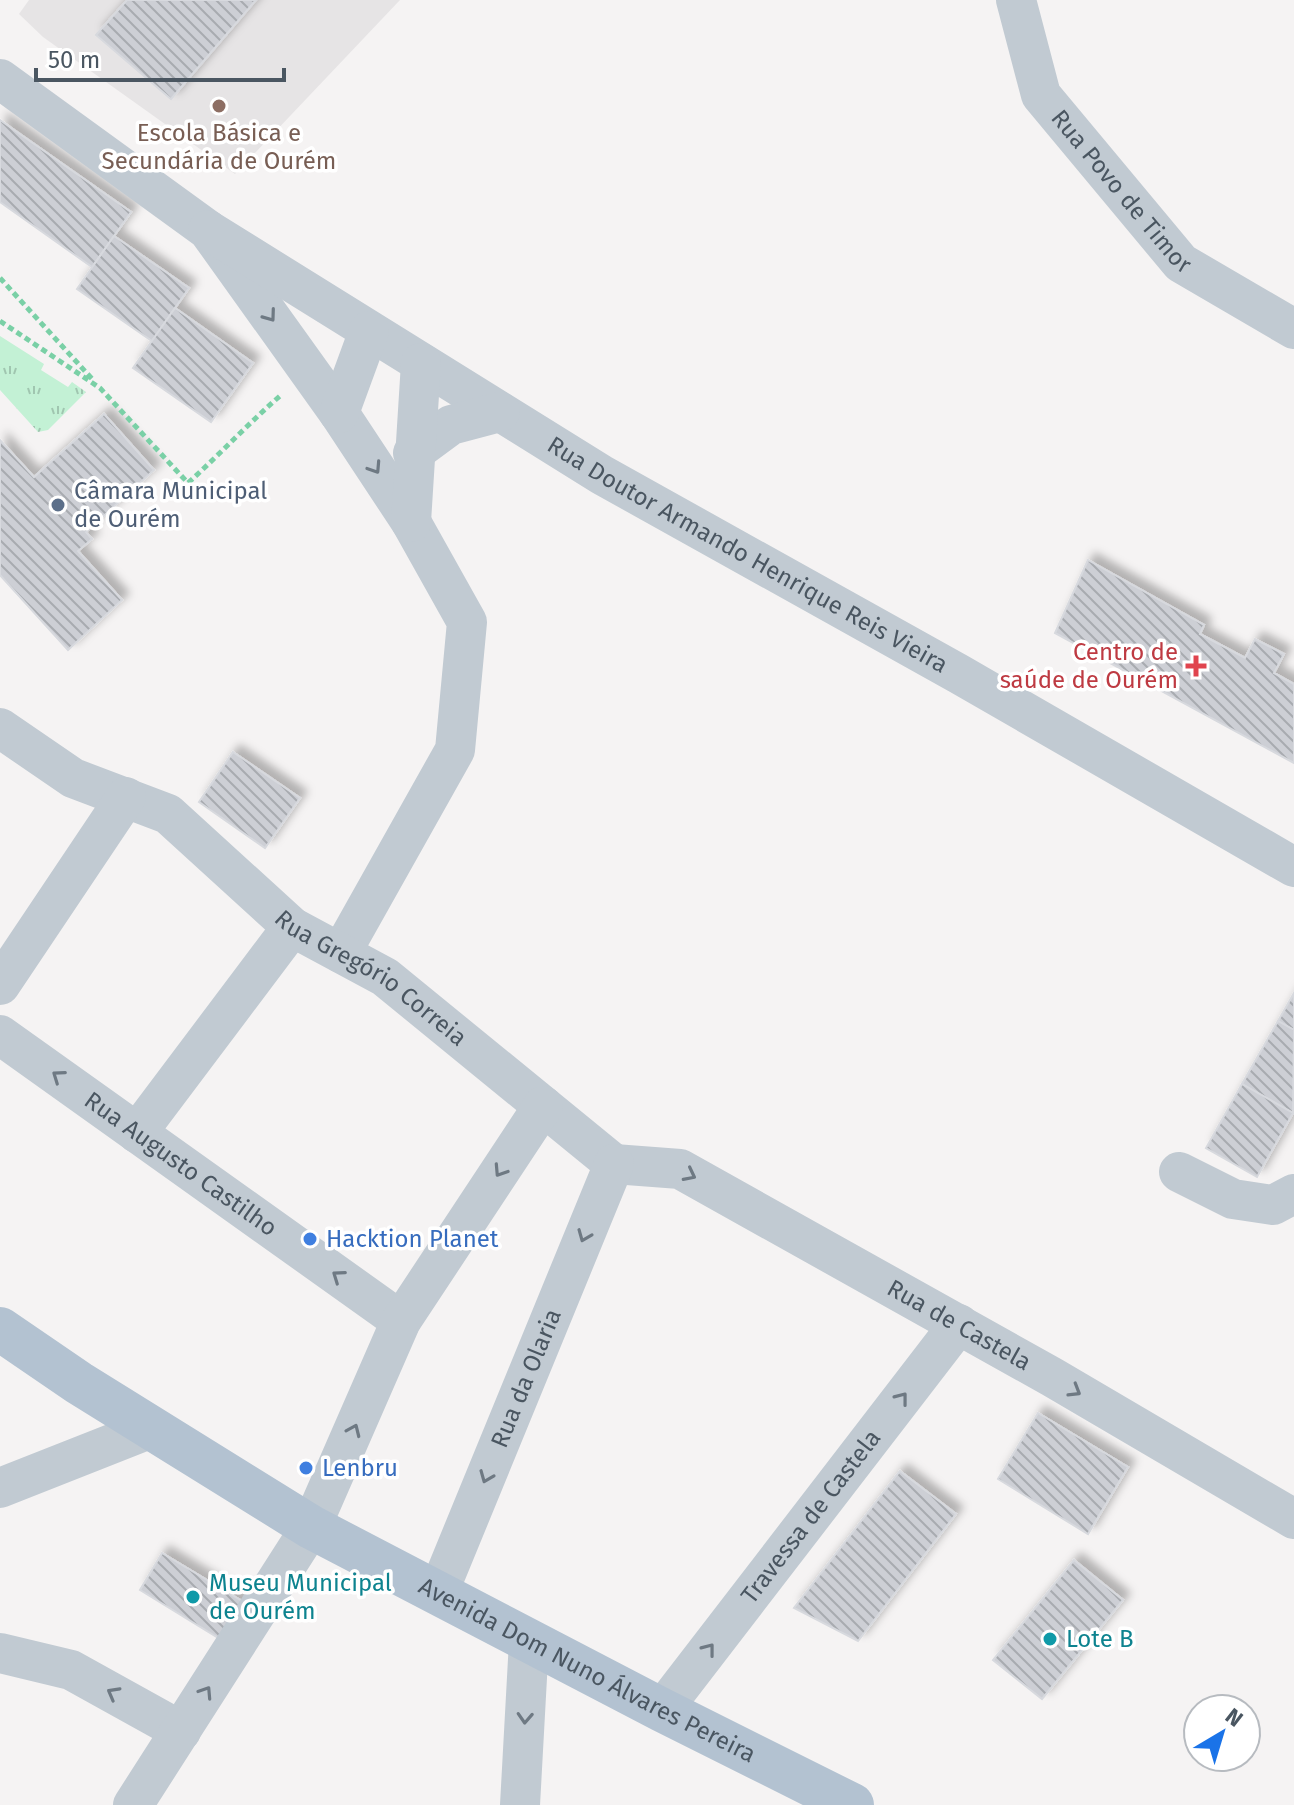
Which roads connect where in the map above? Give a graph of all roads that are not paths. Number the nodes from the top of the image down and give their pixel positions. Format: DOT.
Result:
graph roads {
  1 [pos="1016,0"];
  2 [pos="0,79"];
  3 [pos="208,230"];
  4 [pos="1294,329"];
  5 [pos="369,331"];
  6 [pos="421,363"];
  7 [pos="500,412"];
  8 [pos="339,413"];
  9 [pos="413,453"];
  10 [pos="411,522"];
  11 [pos="0,728"];
  12 [pos="126,797"];
  13 [pos="1294,867"];
  14 [pos="292,927"];
  15 [pos="341,953"];
  16 [pos="0,985"];
  17 [pos="0,1035"];
  18 [pos="543,1106"];
  19 [pos="137,1133"];
  20 [pos="614,1164"];
  21 [pos="1179,1172"];
  22 [pos="1294,1194"];
  23 [pos="401,1321"];
  24 [pos="959,1324"];
  25 [pos="0,1329"];
  26 [pos="152,1428"];
  27 [pos="0,1488"];
  28 [pos="1294,1519"];
  29 [pos="311,1527"];
  30 [pos="438,1593"];
  31 [pos="529,1641"];
  32 [pos="0,1653"];
  33 [pos="662,1710"];
  34 [pos="181,1731"];
  35 [pos="133,1805"];
  36 [pos="520,1805"];
  37 [pos="852,1805"];
  1 -- 4 [label="street, Rua Povo de Timor"];
  2 -- 3 [label="street"];
  3 -- 5 [label="street, Rua Doutor Armando Henrique Reis Vieira"];
  3 -- 8 [label="street, one-way"];
  5 -- 6 [label="street, Rua Doutor Armando Henrique Reis Vieira"];
  5 -- 8 [label="street"];
  6 -- 7 [label="street, Rua Doutor Armando Henrique Reis Vieira"];
  6 -- 9 [label="street"];
  7 -- 9 [label="street"];
  7 -- 13 [label="street, Rua Doutor Armando Henrique Reis Vieira"];
  8 -- 10 [label="street, one-way"];
  9 -- 10 [label="street"];
  10 -- 15 [label="street"];
  11 -- 12 [label="street, Rua Gregório Correia"];
  12 -- 14 [label="street, Rua Gregório Correia"];
  12 -- 16 [label="street"];
  14 -- 15 [label="street, Rua Gregório Correia"];
  14 -- 19 [label="street"];
  15 -- 18 [label="street, Rua Gregório Correia"];
  19 -- 17 [label="street, Rua Augusto Castilho, one-way"];
  18 -- 20 [label="street, Rua Gregório Correia"];
  18 -- 23 [label="street, one-way"];
  23 -- 19 [label="street, Rua Augusto Castilho, one-way"];
  20 -- 24 [label="street, Rua de Castela, one-way"];
  20 -- 30 [label="street, Rua da Olaria, one-way"];
  21 -- 22 [label="street"];
  29 -- 23 [label="street, one-way"];
  24 -- 28 [label="street, Rua de Castela, one-way"];
  33 -- 24 [label="street, Travessa de Castela, one-way"];
  25 -- 26 [label="main road, Avenida Dom Nuno Álvares Pereira"];
  26 -- 27 [label="street"];
  26 -- 29 [label="main road, Avenida Dom Nuno Álvares Pereira"];
  29 -- 30 [label="main road, Avenida Dom Nuno Álvares Pereira"];
  34 -- 29 [label="street, one-way"];
  30 -- 31 [label="main road, Avenida Dom Nuno Álvares Pereira"];
  31 -- 33 [label="main road, Avenida Dom Nuno Álvares Pereira"];
  31 -- 36 [label="street, one-way"];
  34 -- 32 [label="street, one-way"];
  33 -- 37 [label="main road, Avenida Dom Nuno Álvares Pereira"];
  34 -- 35 [label="street"];
}
